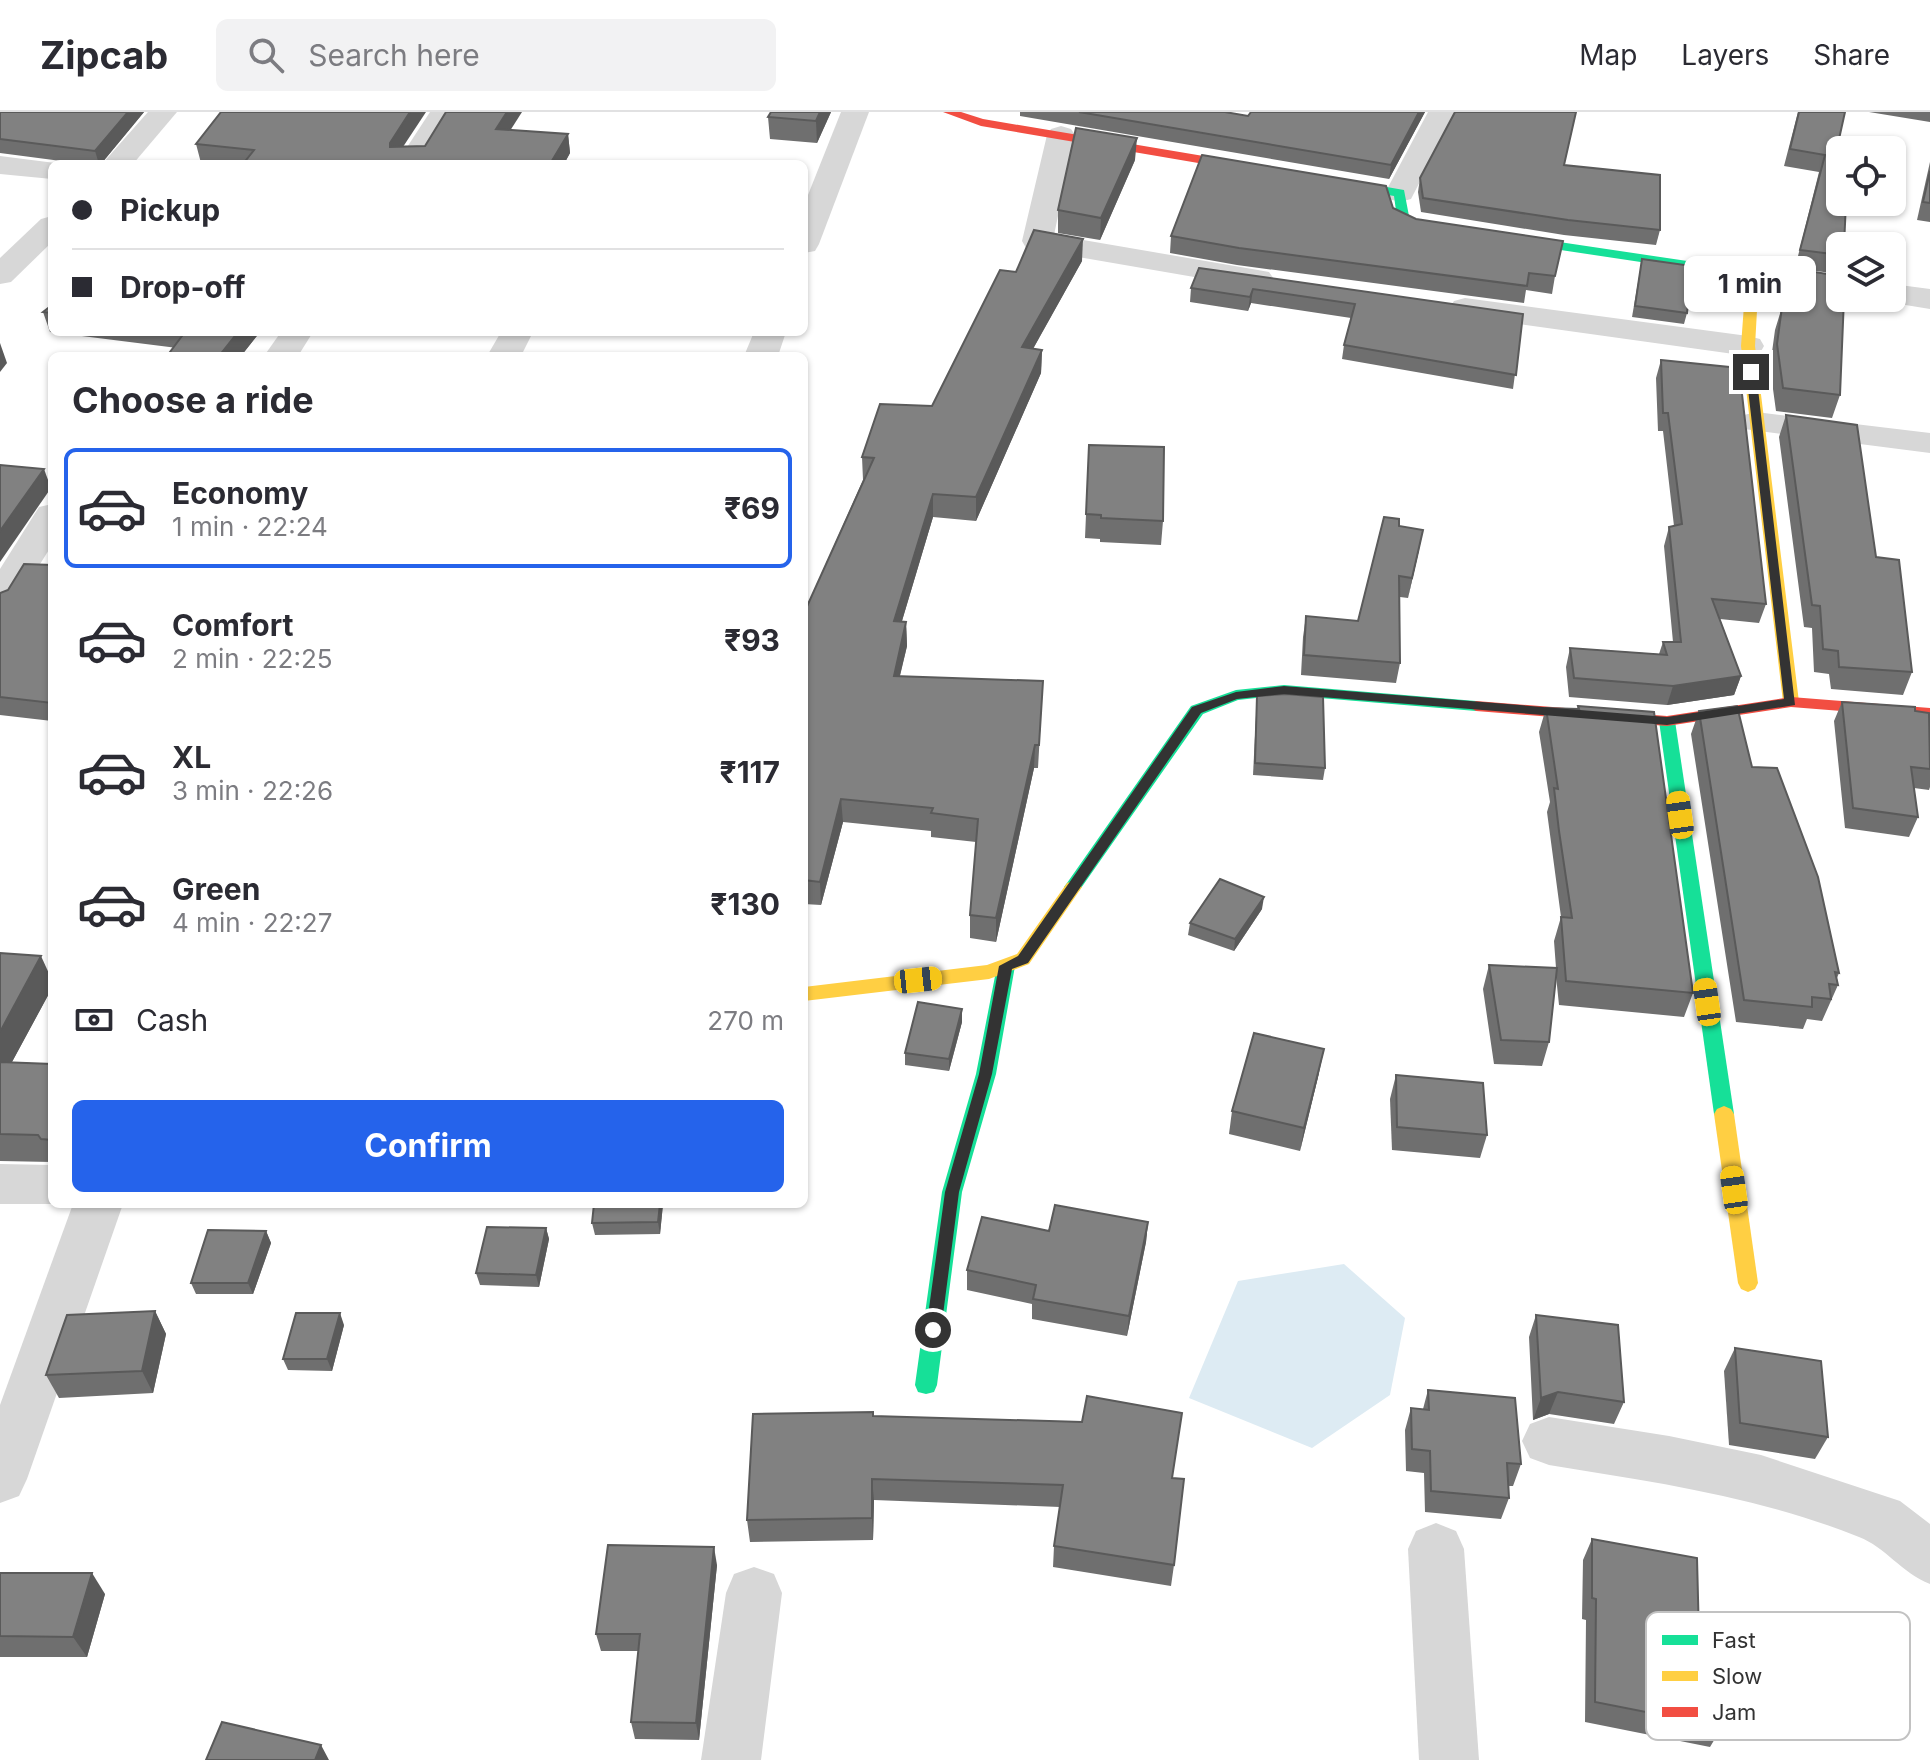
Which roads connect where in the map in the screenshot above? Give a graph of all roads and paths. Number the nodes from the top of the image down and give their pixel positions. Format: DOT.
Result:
graph roads {
  1 [pos="163,112"];
  2 [pos="444,112"];
  3 [pos="855,112"];
  4 [pos="949,112"];
  5 [pos="1442,112"];
  6 [pos="1061,135"];
  7 [pos="121,160"];
  8 [pos="414,160"];
  9 [pos="0,165"];
  10 [pos="48,170"];
  11 [pos="1280,173"];
  12 [pos="1310,178"];
  13 [pos="1400,193"];
  14 [pos="808,234"];
  15 [pos="34,240"];
  16 [pos="0,275"];
  17 [pos="1753,275"];
  18 [pos="1284,283"];
  19 [pos="1826,285"];
  20 [pos="1906,296"];
  21 [pos="1930,299"];
  22 [pos="1438,304"];
  23 [pos="1748,346"];
  24 [pos="1756,422"];
  25 [pos="1930,443"];
  26 [pos="48,521"];
  27 [pos="3,588"];
  28 [pos="1791,702"];
  29 [pos="1930,713"];
  30 [pos="1667,721"];
  31 [pos="1006,966"];
  32 [pos="808,994"];
  33 [pos="0,1184"];
  34 [pos="48,1185"];
  35 [pos="97,1208"];
  36 [pos="1748,1283"];
  37 [pos="926,1385"];
  38 [pos="1549,1441"];
  39 [pos="0,1479"];
  40 [pos="1436,1549"];
  41 [pos="1930,1558"];
  42 [pos="754,1593"];
  43 [pos="731,1760"];
  44 [pos="1449,1760"];
  1 -- 7 [label="street"];
  2 -- 8 [label="street"];
  3 -- 14 [label="street"];
  4 -- 6 [label="street"];
  5 -- 13 [label="street"];
  6 -- 11 [label="street"];
  6 -- 18 [label="street"];
  9 -- 10 [label="street"];
  12 -- 13 [label="street"];
  13 -- 17 [label="street"];
  15 -- 16 [label="street"];
  17 -- 19 [label="street"];
  17 -- 23 [label="street"];
  20 -- 21 [label="street"];
  22 -- 23 [label="street"];
  23 -- 24 [label="street"];
  24 -- 25 [label="street"];
  24 -- 28 [label="street"];
  26 -- 27 [label="street"];
  28 -- 29 [label="street"];
  28 -- 30 [label="street"];
  30 -- 31 [label="street"];
  30 -- 36 [label="street"];
  31 -- 32 [label="street"];
  31 -- 37 [label="street"];
  33 -- 34 [label="street"];
  35 -- 39 [label="street"];
  38 -- 41 [label="street"];
  40 -- 44 [label="street"];
  42 -- 43 [label="street"];
}
